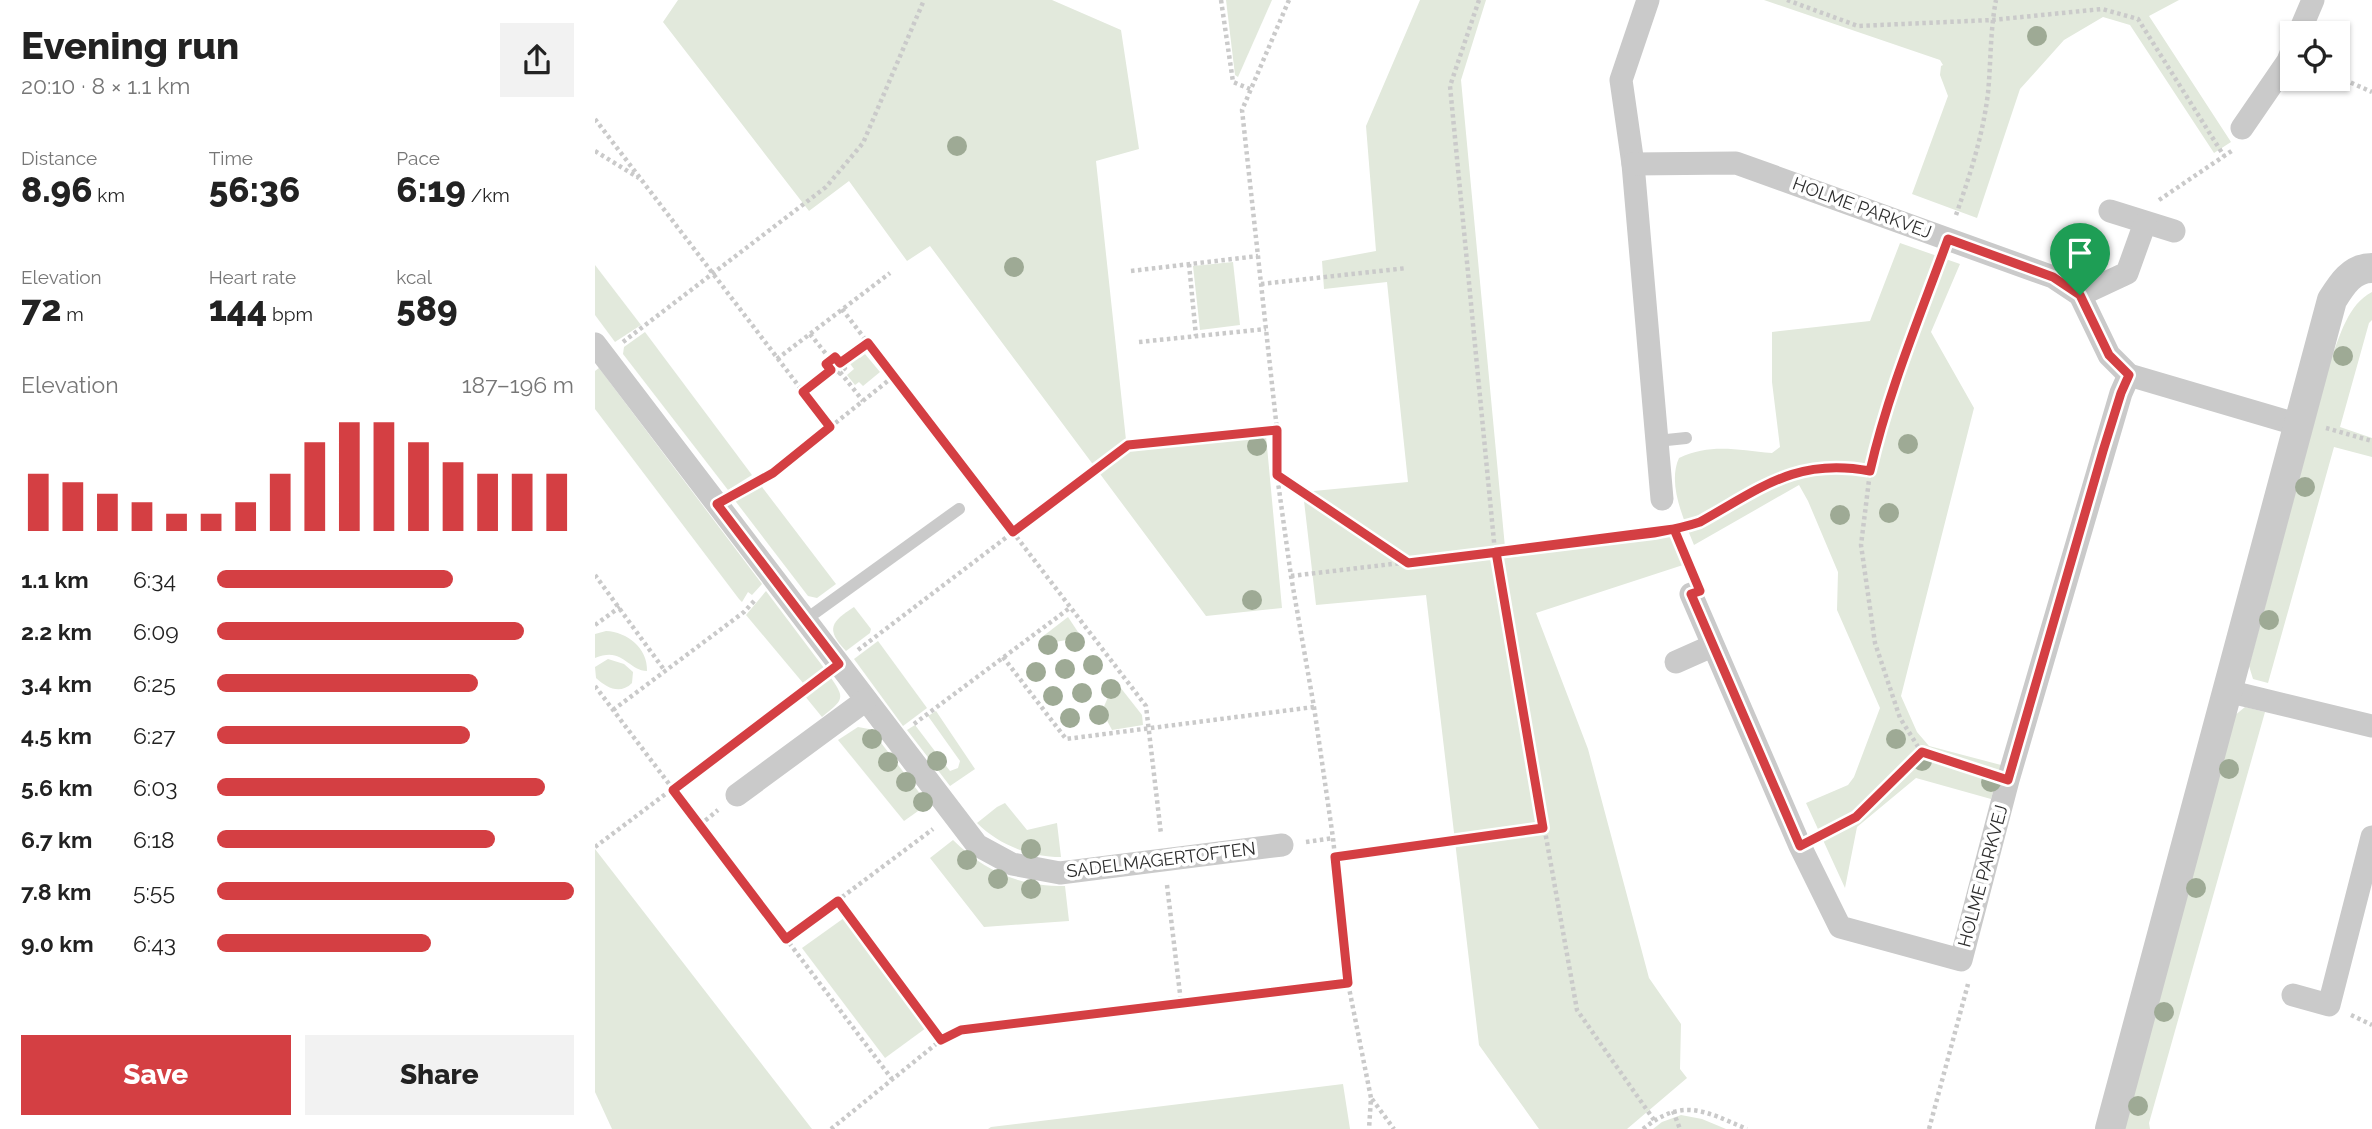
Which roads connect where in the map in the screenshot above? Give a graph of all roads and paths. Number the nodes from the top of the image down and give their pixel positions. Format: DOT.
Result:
graph roads {
  1 [pos="924,0"];
  2 [pos="1221,0"];
  3 [pos="1289,0"];
  4 [pos="1479,0"];
  5 [pos="1648,0"];
  6 [pos="1787,0"];
  7 [pos="1996,0"];
  8 [pos="2312,0"];
  9 [pos="1993,20"];
  10 [pos="2304,21"];
  11 [pos="2280,73"];
  12 [pos="2350,82"];
  13 [pos="1250,89"];
  14 [pos="2372,92"];
  15 [pos="595,119"];
  16 [pos="2242,128"];
  17 [pos="595,151"];
  18 [pos="2224,156"];
  19 [pos="1633,164"];
  20 [pos="642,180"];
  21 [pos="2110,211"];
  22 [pos="2145,223"];
  23 [pos="2174,231"];
  24 [pos="1948,239"];
  25 [pos="1258,256"];
  26 [pos="1189,264"];
  27 [pos="1407,268"];
  28 [pos="2372,268"];
  29 [pos="1131,271"];
  30 [pos="890,272"];
  31 [pos="713,274"];
  32 [pos="1261,284"];
  33 [pos="2080,295"];
  34 [pos="842,309"];
  35 [pos="1266,329"];
  36 [pos="810,334"];
  37 [pos="1196,336"];
  38 [pos="1139,342"];
  39 [pos="868,343"];
  40 [pos="600,350"];
  41 [pos="777,359"];
  42 [pos="831,360"];
  43 [pos="840,363"];
  44 [pos="831,370"];
  45 [pos="840,372"];
  46 [pos="2129,375"];
  47 [pos="894,376"];
  48 [pos="803,392"];
  49 [pos="863,401"];
  50 [pos="2300,422"];
  51 [pos="830,427"];
  52 [pos="1277,430"];
  53 [pos="1686,438"];
  54 [pos="1657,441"];
  55 [pos="2372,441"];
  56 [pos="1870,471"];
  57 [pos="1277,475"];
  58 [pos="1662,499"];
  59 [pos="717,504"];
  60 [pos="959,509"];
  61 [pos="1674,529"];
  62 [pos="1013,532"];
  63 [pos="1496,552"];
  64 [pos="1408,563"];
  65 [pos="595,575"];
  66 [pos="1291,576"];
  67 [pos="774,579"];
  68 [pos="1691,594"];
  69 [pos="620,607"];
  70 [pos="1070,607"];
  71 [pos="805,620"];
  72 [pos="595,625"];
  73 [pos="1712,646"];
  74 [pos="1003,657"];
  75 [pos="1676,662"];
  76 [pos="839,664"];
  77 [pos="665,671"];
  78 [pos="595,686"];
  79 [pos="2227,691"];
  80 [pos="866,700"];
  81 [pos="1314,708"];
  82 [pos="613,710"];
  83 [pos="2372,726"];
  84 [pos="1149,728"];
  85 [pos="895,738"];
  86 [pos="1922,752"];
  87 [pos="2008,780"];
  88 [pos="673,790"];
  89 [pos="737,795"];
  90 [pos="953,814"];
  91 [pos="1543,828"];
  92 [pos="2372,837"];
  93 [pos="1282,845"];
  94 [pos="1800,846"];
  95 [pos="595,847"];
  96 [pos="1335,857"];
  97 [pos="1164,860"];
  98 [pos="2368,869"];
  99 [pos="838,901"];
  100 [pos="786,939"];
  101 [pos="1961,960"];
  102 [pos="1348,983"];
  103 [pos="2293,995"];
  104 [pos="1181,1002"];
  105 [pos="941,1040"];
  106 [pos="892,1079"];
  107 [pos="1371,1098"];
  108 [pos="1673,1111"];
  109 [pos="1654,1121"];
  110 [pos="831,1129"];
  111 [pos="1369,1129"];
  112 [pos="1394,1129"];
  113 [pos="1643,1129"];
  114 [pos="1680,1129"];
  115 [pos="1747,1129"];
  116 [pos="1929,1129"];
  117 [pos="2110,1129"];
  1 -- 31 [label="path"];
  2 -- 13 [label="path"];
  3 -- 13 [label="path"];
  4 -- 63 [label="path"];
  5 -- 19 [label="street"];
  6 -- 9 [label="path"];
  7 -- 9 [label="path"];
  8 -- 10 [label="street"];
  9 -- 18 [label="path"];
  9 -- 24 [label="path"];
  11 -- 16 [label="street"];
  12 -- 14 [label="path"];
  13 -- 25 [label="path"];
  15 -- 20 [label="path"];
  16 -- 18 [label="path"];
  17 -- 20 [label="path"];
  18 -- 22 [label="path"];
  19 -- 24 [label="street, HOLME PARKVEJ"];
  19 -- 54 [label="street"];
  20 -- 31 [label="path"];
  21 -- 22 [label="street"];
  22 -- 23 [label="street"];
  22 -- 33 [label="street"];
  24 -- 33 [label="street, HOLME PARKVEJ"];
  24 -- 56 [label="path"];
  25 -- 26 [label="path"];
  25 -- 32 [label="path"];
  26 -- 29 [label="path"];
  26 -- 37 [label="path"];
  27 -- 32 [label="path"];
  28 -- 50 [label="street"];
  30 -- 34 [label="path"];
  31 -- 40 [label="path"];
  31 -- 41 [label="path"];
  32 -- 35 [label="path"];
  33 -- 46 [label="street"];
  34 -- 36 [label="path"];
  34 -- 39 [label="path"];
  35 -- 37 [label="path"];
  35 -- 52 [label="path"];
  36 -- 41 [label="path"];
  36 -- 42 [label="path"];
  37 -- 38 [label="path"];
  39 -- 43 [label="path"];
  39 -- 47 [label="path"];
  40 -- 59 [label="street, SADELMAGERTOFTEN"];
  41 -- 48 [label="path"];
  42 -- 43 [label="path"];
  42 -- 44 [label="path"];
  43 -- 45 [label="path"];
  44 -- 45 [label="path"];
  44 -- 48 [label="path"];
  45 -- 49 [label="path"];
  46 -- 50 [label="street"];
  46 -- 87 [label="street, HOLME PARKVEJ"];
  47 -- 49 [label="path"];
  47 -- 62 [label="path"];
  48 -- 51 [label="path"];
  49 -- 51 [label="path"];
  50 -- 55 [label="path"];
  50 -- 79 [label="street"];
  51 -- 59 [label="path"];
  52 -- 57 [label="path"];
  52 -- 62 [label="path"];
  53 -- 54 [label="lane"];
  54 -- 58 [label="street"];
  56 -- 61 [label="path"];
  56 -- 86 [label="path"];
  57 -- 64 [label="path"];
  57 -- 66 [label="path"];
  58 -- 61 [label="path"];
  59 -- 67 [label="street, SADELMAGERTOFTEN"];
  60 -- 71 [label="lane"];
  61 -- 63 [label="path"];
  61 -- 68 [label="path"];
  62 -- 70 [label="path"];
  62 -- 76 [label="path"];
  63 -- 64 [label="path"];
  63 -- 91 [label="path"];
  64 -- 66 [label="path"];
  65 -- 69 [label="path"];
  66 -- 81 [label="path"];
  67 -- 71 [label="street, SADELMAGERTOFTEN"];
  67 -- 77 [label="path"];
  68 -- 73 [label="street, HOLME PARKVEJ"];
  69 -- 72 [label="path"];
  69 -- 77 [label="path"];
  70 -- 74 [label="path"];
  70 -- 84 [label="path"];
  71 -- 76 [label="street, SADELMAGERTOFTEN"];
  73 -- 75 [label="street"];
  73 -- 94 [label="street, HOLME PARKVEJ"];
  74 -- 84 [label="path"];
  74 -- 85 [label="path"];
  76 -- 80 [label="street, SADELMAGERTOFTEN"];
  76 -- 88 [label="path"];
  77 -- 82 [label="path"];
  78 -- 82 [label="path"];
  79 -- 83 [label="street"];
  79 -- 117 [label="street"];
  80 -- 85 [label="street, SADELMAGERTOFTEN"];
  80 -- 89 [label="street"];
  81 -- 84 [label="path"];
  81 -- 96 [label="path"];
  82 -- 88 [label="path"];
  84 -- 97 [label="path"];
  85 -- 90 [label="street, SADELMAGERTOFTEN"];
  86 -- 87 [label="path"];
  86 -- 94 [label="path"];
  87 -- 101 [label="street, HOLME PARKVEJ"];
  88 -- 95 [label="path"];
  88 -- 100 [label="path"];
  90 -- 97 [label="street, SADELMAGERTOFTEN"];
  90 -- 99 [label="path"];
  91 -- 96 [label="path"];
  91 -- 109 [label="path"];
  92 -- 98 [label="street"];
  93 -- 97 [label="street, SADELMAGERTOFTEN"];
  94 -- 101 [label="street, HOLME PARKVEJ"];
  96 -- 102 [label="path"];
  97 -- 104 [label="path"];
  98 -- 103 [label="street"];
  99 -- 100 [label="path"];
  99 -- 105 [label="path"];
  100 -- 106 [label="path"];
  101 -- 116 [label="path"];
  102 -- 104 [label="path"];
  102 -- 107 [label="path"];
  104 -- 105 [label="path"];
  105 -- 106 [label="path"];
  106 -- 110 [label="path"];
  107 -- 111 [label="path"];
  107 -- 112 [label="path"];
  108 -- 109 [label="path"];
  108 -- 114 [label="path"];
  108 -- 115 [label="path"];
  109 -- 113 [label="path"];
}
